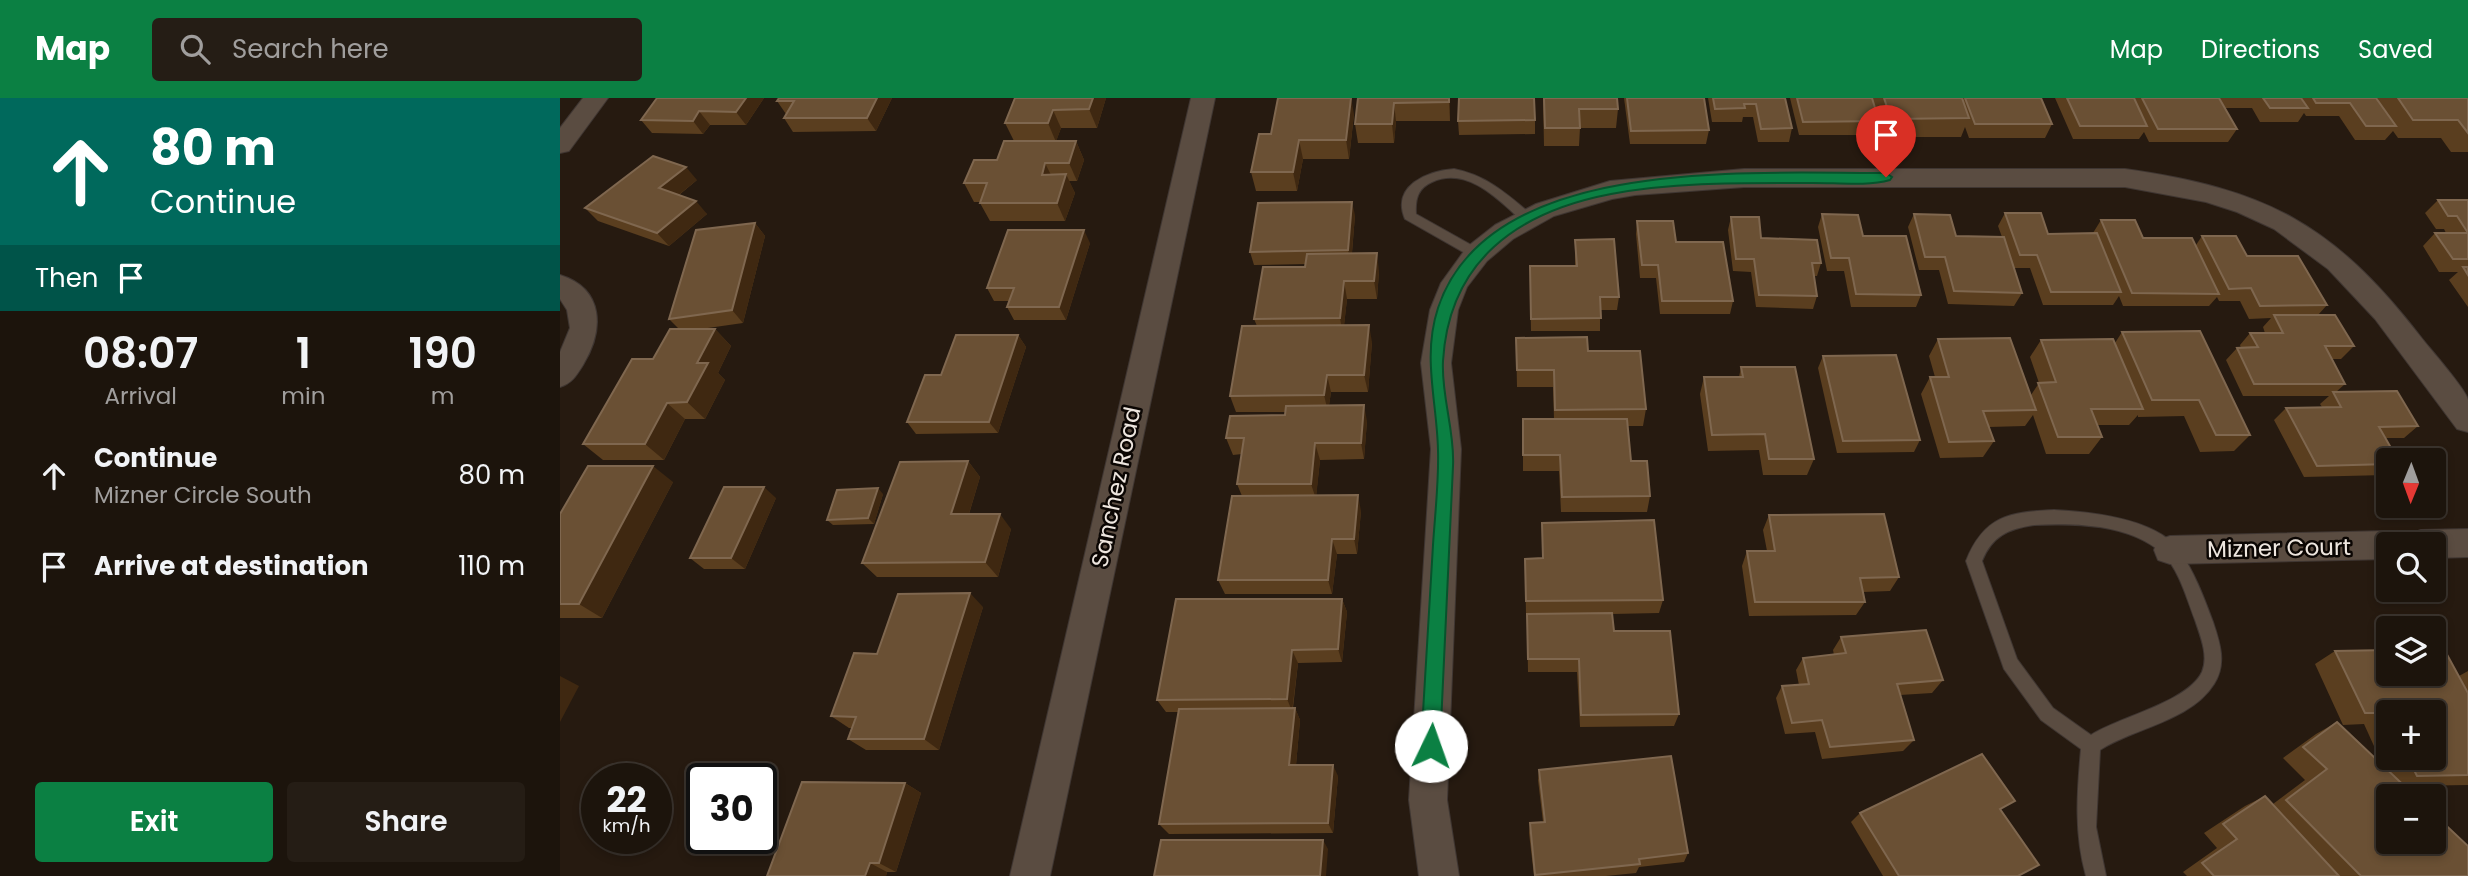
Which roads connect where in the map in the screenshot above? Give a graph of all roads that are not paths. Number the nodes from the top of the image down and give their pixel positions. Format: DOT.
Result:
graph roads {
  1 [pos="596,98"];
  2 [pos="1203,98"];
  3 [pos="560,145"];
  4 [pos="1527,218"];
  5 [pos="1477,254"];
  6 [pos="560,285"];
  7 [pos="560,376"];
  8 [pos="2468,420"];
  9 [pos="2446,543"];
  10 [pos="2468,543"];
  11 [pos="2376,545"];
  12 [pos="2170,550"];
  13 [pos="2091,745"];
  14 [pos="1030,876"];
  15 [pos="1440,876"];
  16 [pos="2096,876"];
  1 -- 3 [label="street"];
  2 -- 14 [label="street, Sanchez Road"];
  4 -- 5 [label="street"];
  4 -- 5 [label="lane"];
  4 -- 8 [label="street"];
  5 -- 15 [label="street"];
  6 -- 7 [label="street"];
  9 -- 10 [label="street"];
  11 -- 12 [label="street, Mizner Court"];
  12 -- 13 [label="lane"];
  12 -- 13 [label="lane"];
  13 -- 16 [label="lane"];
}
